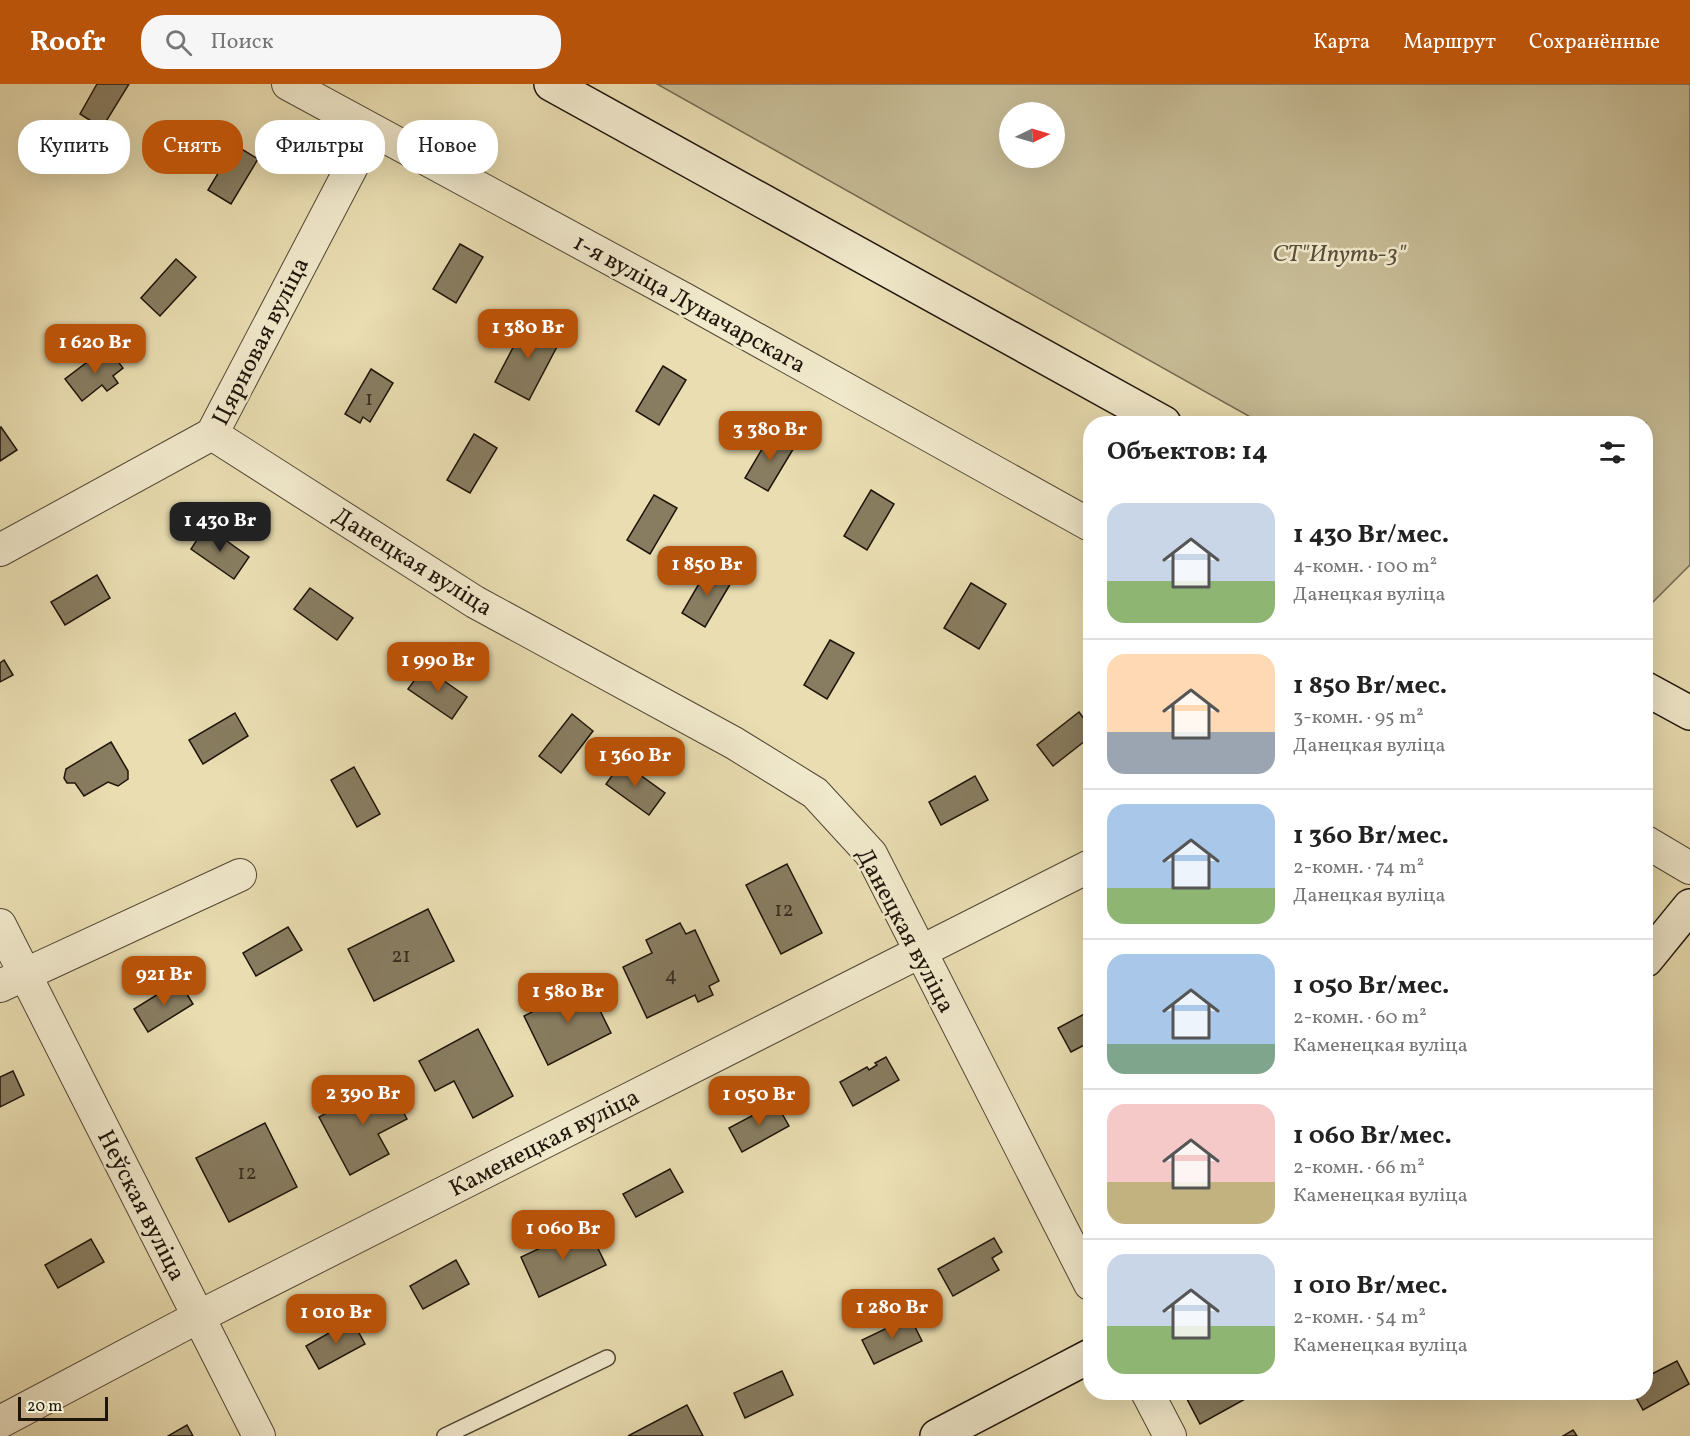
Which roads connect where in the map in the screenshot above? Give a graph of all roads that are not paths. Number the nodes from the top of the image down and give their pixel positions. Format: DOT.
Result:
graph roads {
  1 [pos="288,84"];
  2 [pos="551,84"];
  3 [pos="353,120"];
  4 [pos="385,138"];
  5 [pos="348,174"];
  6 [pos="1151,416"];
  7 [pos="212,434"];
  8 [pos="1083,521"];
  9 [pos="0,550"];
  10 [pos="1653,693"];
  11 [pos="1690,714"];
  12 [pos="1653,846"];
  13 [pos="1690,868"];
  14 [pos="1083,870"];
  15 [pos="240,875"];
  16 [pos="1690,906"];
  17 [pos="0,925"];
  18 [pos="1653,951"];
  19 [pos="920,952"];
  20 [pos="13,980"];
  21 [pos="1083,1270"];
  22 [pos="198,1317"];
  23 [pos="606,1358"];
  24 [pos="1083,1360"];
  25 [pos="1151,1400"];
  26 [pos="0,1422"];
  27 [pos="259,1436"];
  28 [pos="445,1436"];
  29 [pos="937,1436"];
  30 [pos="1170,1436"];
  1 -- 3 [label="street, 1-я вуліца Луначарскага"];
  2 -- 6 [label="street"];
  4 -- 8 [label="street, 1-я вуліца Луначарскага"];
  5 -- 7 [label="street, Цярновая вуліца"];
  7 -- 9 [label="street, Цярновая вуліца"];
  7 -- 19 [label="street, Данецкая вуліца"];
  10 -- 11 [label="street"];
  12 -- 13 [label="street"];
  14 -- 19 [label="street, Каменецкая вуліца"];
  15 -- 20 [label="street"];
  16 -- 18 [label="street"];
  17 -- 20 [label="street, Неўская вуліца"];
  19 -- 21 [label="street, Данецкая вуліца"];
  19 -- 22 [label="street, Каменецкая вуліца"];
  20 -- 22 [label="street, Неўская вуліца"];
  22 -- 26 [label="street, Каменецкая вуліца"];
  22 -- 27 [label="street, Неўская вуліца"];
  23 -- 28 [label="lane"];
  24 -- 29 [label="street"];
  25 -- 30 [label="street"];
}
